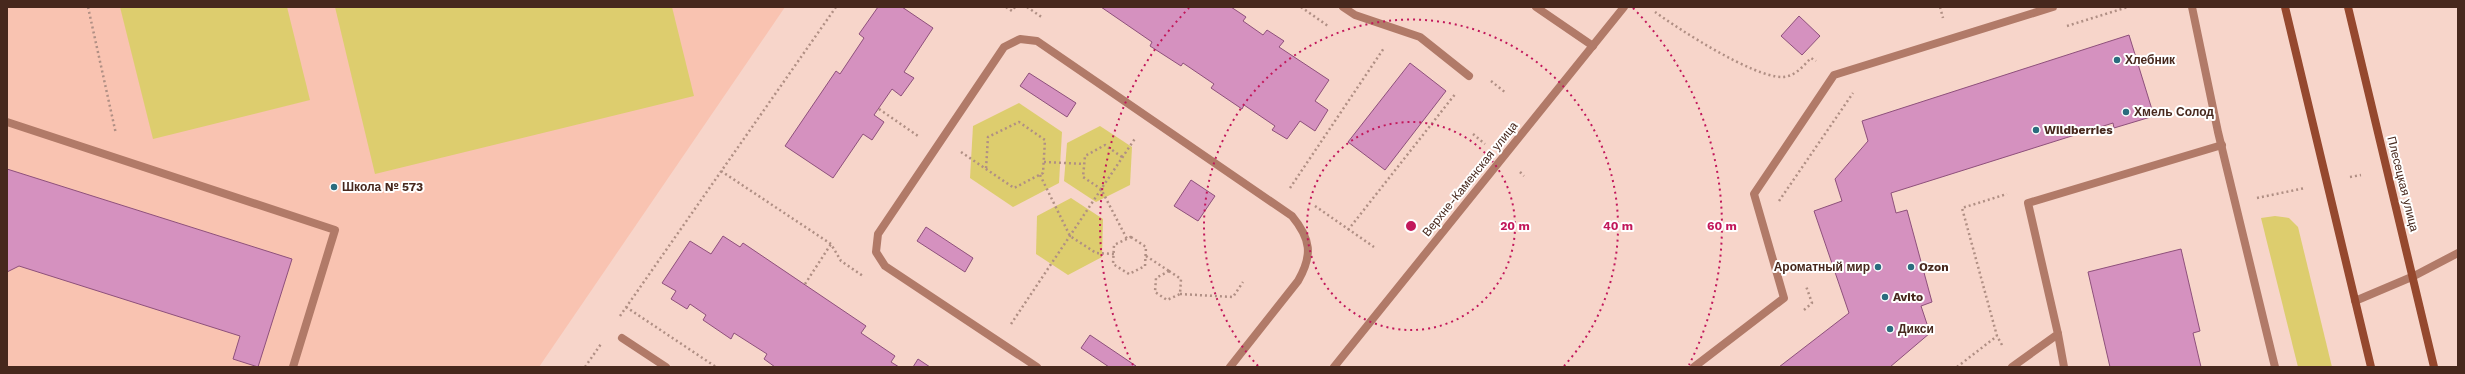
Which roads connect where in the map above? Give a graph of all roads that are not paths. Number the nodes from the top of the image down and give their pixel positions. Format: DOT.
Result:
graph roads {
  1 [pos="1343,7"];
  2 [pos="1536,7"];
  3 [pos="1624,7"];
  4 [pos="2053,7"];
  5 [pos="2192,7"];
  6 [pos="2285,7"];
  7 [pos="2348,7"];
  8 [pos="1593,46"];
  9 [pos="1469,76"];
  10 [pos="7,122"];
  11 [pos="2222,145"];
  12 [pos="2458,253"];
  13 [pos="2414,276"];
  14 [pos="2356,301"];
  15 [pos="2058,334"];
  16 [pos="622,338"];
  17 [pos="293,367"];
  18 [pos="666,367"];
  19 [pos="1037,367"];
  20 [pos="1230,367"];
  21 [pos="1334,367"];
  22 [pos="1694,367"];
  23 [pos="2012,367"];
  24 [pos="2064,367"];
  25 [pos="2275,367"];
  26 [pos="2371,367"];
  27 [pos="2434,367"];
  1 -- 9 [label="street"];
  2 -- 8 [label="street"];
  3 -- 8 [label="street, Верхне-Каменская улица"];
  4 -- 22 [label="street"];
  5 -- 11 [label="street"];
  6 -- 14 [label="street"];
  7 -- 13 [label="street, Плесецкая улица"];
  8 -- 21 [label="street, Верхне-Каменская улица"];
  10 -- 17 [label="street"];
  11 -- 15 [label="street"];
  11 -- 25 [label="street"];
  12 -- 13 [label="street"];
  13 -- 14 [label="street"];
  13 -- 27 [label="street, Плесецкая улица"];
  14 -- 26 [label="street"];
  15 -- 23 [label="street"];
  15 -- 24 [label="street"];
  16 -- 18 [label="street"];
  19 -- 20 [label="street"];
}
